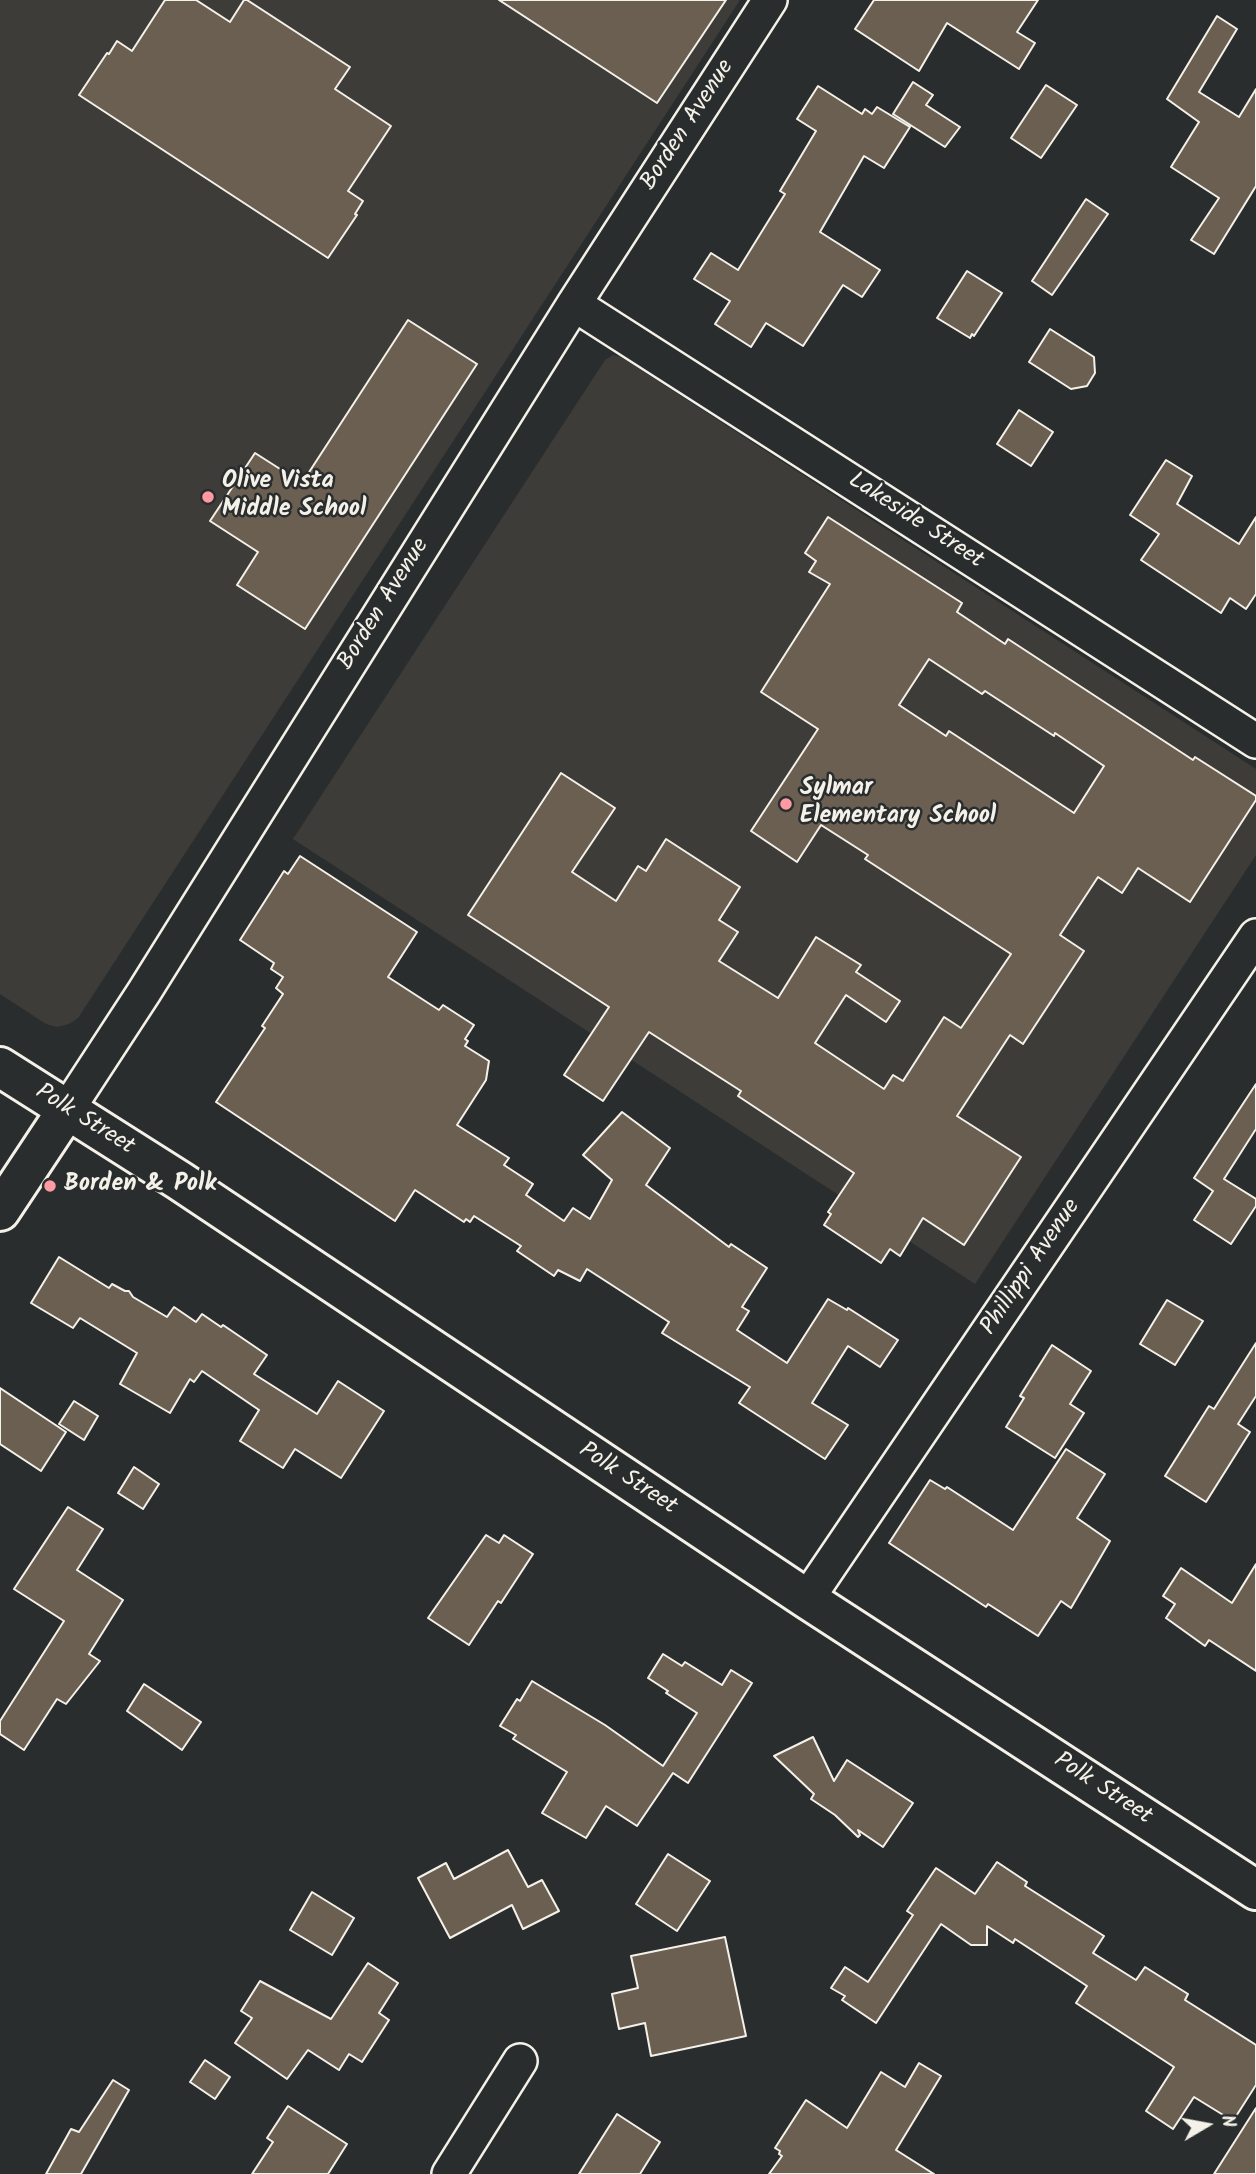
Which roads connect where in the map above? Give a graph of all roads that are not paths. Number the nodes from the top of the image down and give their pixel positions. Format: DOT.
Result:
graph roads {
  1 [pos="771,0"];
  2 [pos="574,304"];
  3 [pos="1256,741"];
  4 [pos="1256,936"];
  5 [pos="0,1067"];
  6 [pos="67,1110"];
  7 [pos="0,1211"];
  8 [pos="807,1599"];
  9 [pos="1256,1890"];
  10 [pos="520,2062"];
  11 [pos="449,2174"];
  1 -- 2 [label="street, Borden Avenue"];
  2 -- 3 [label="street, Lakeside Street"];
  2 -- 6 [label="street, Borden Avenue"];
  4 -- 8 [label="street, Phillippi Avenue"];
  5 -- 6 [label="main road, Polk Street"];
  6 -- 7 [label="main road, Borden Avenue"];
  6 -- 8 [label="main road, Polk Street"];
  8 -- 9 [label="main road, Polk Street"];
  10 -- 11 [label="street"];
}
